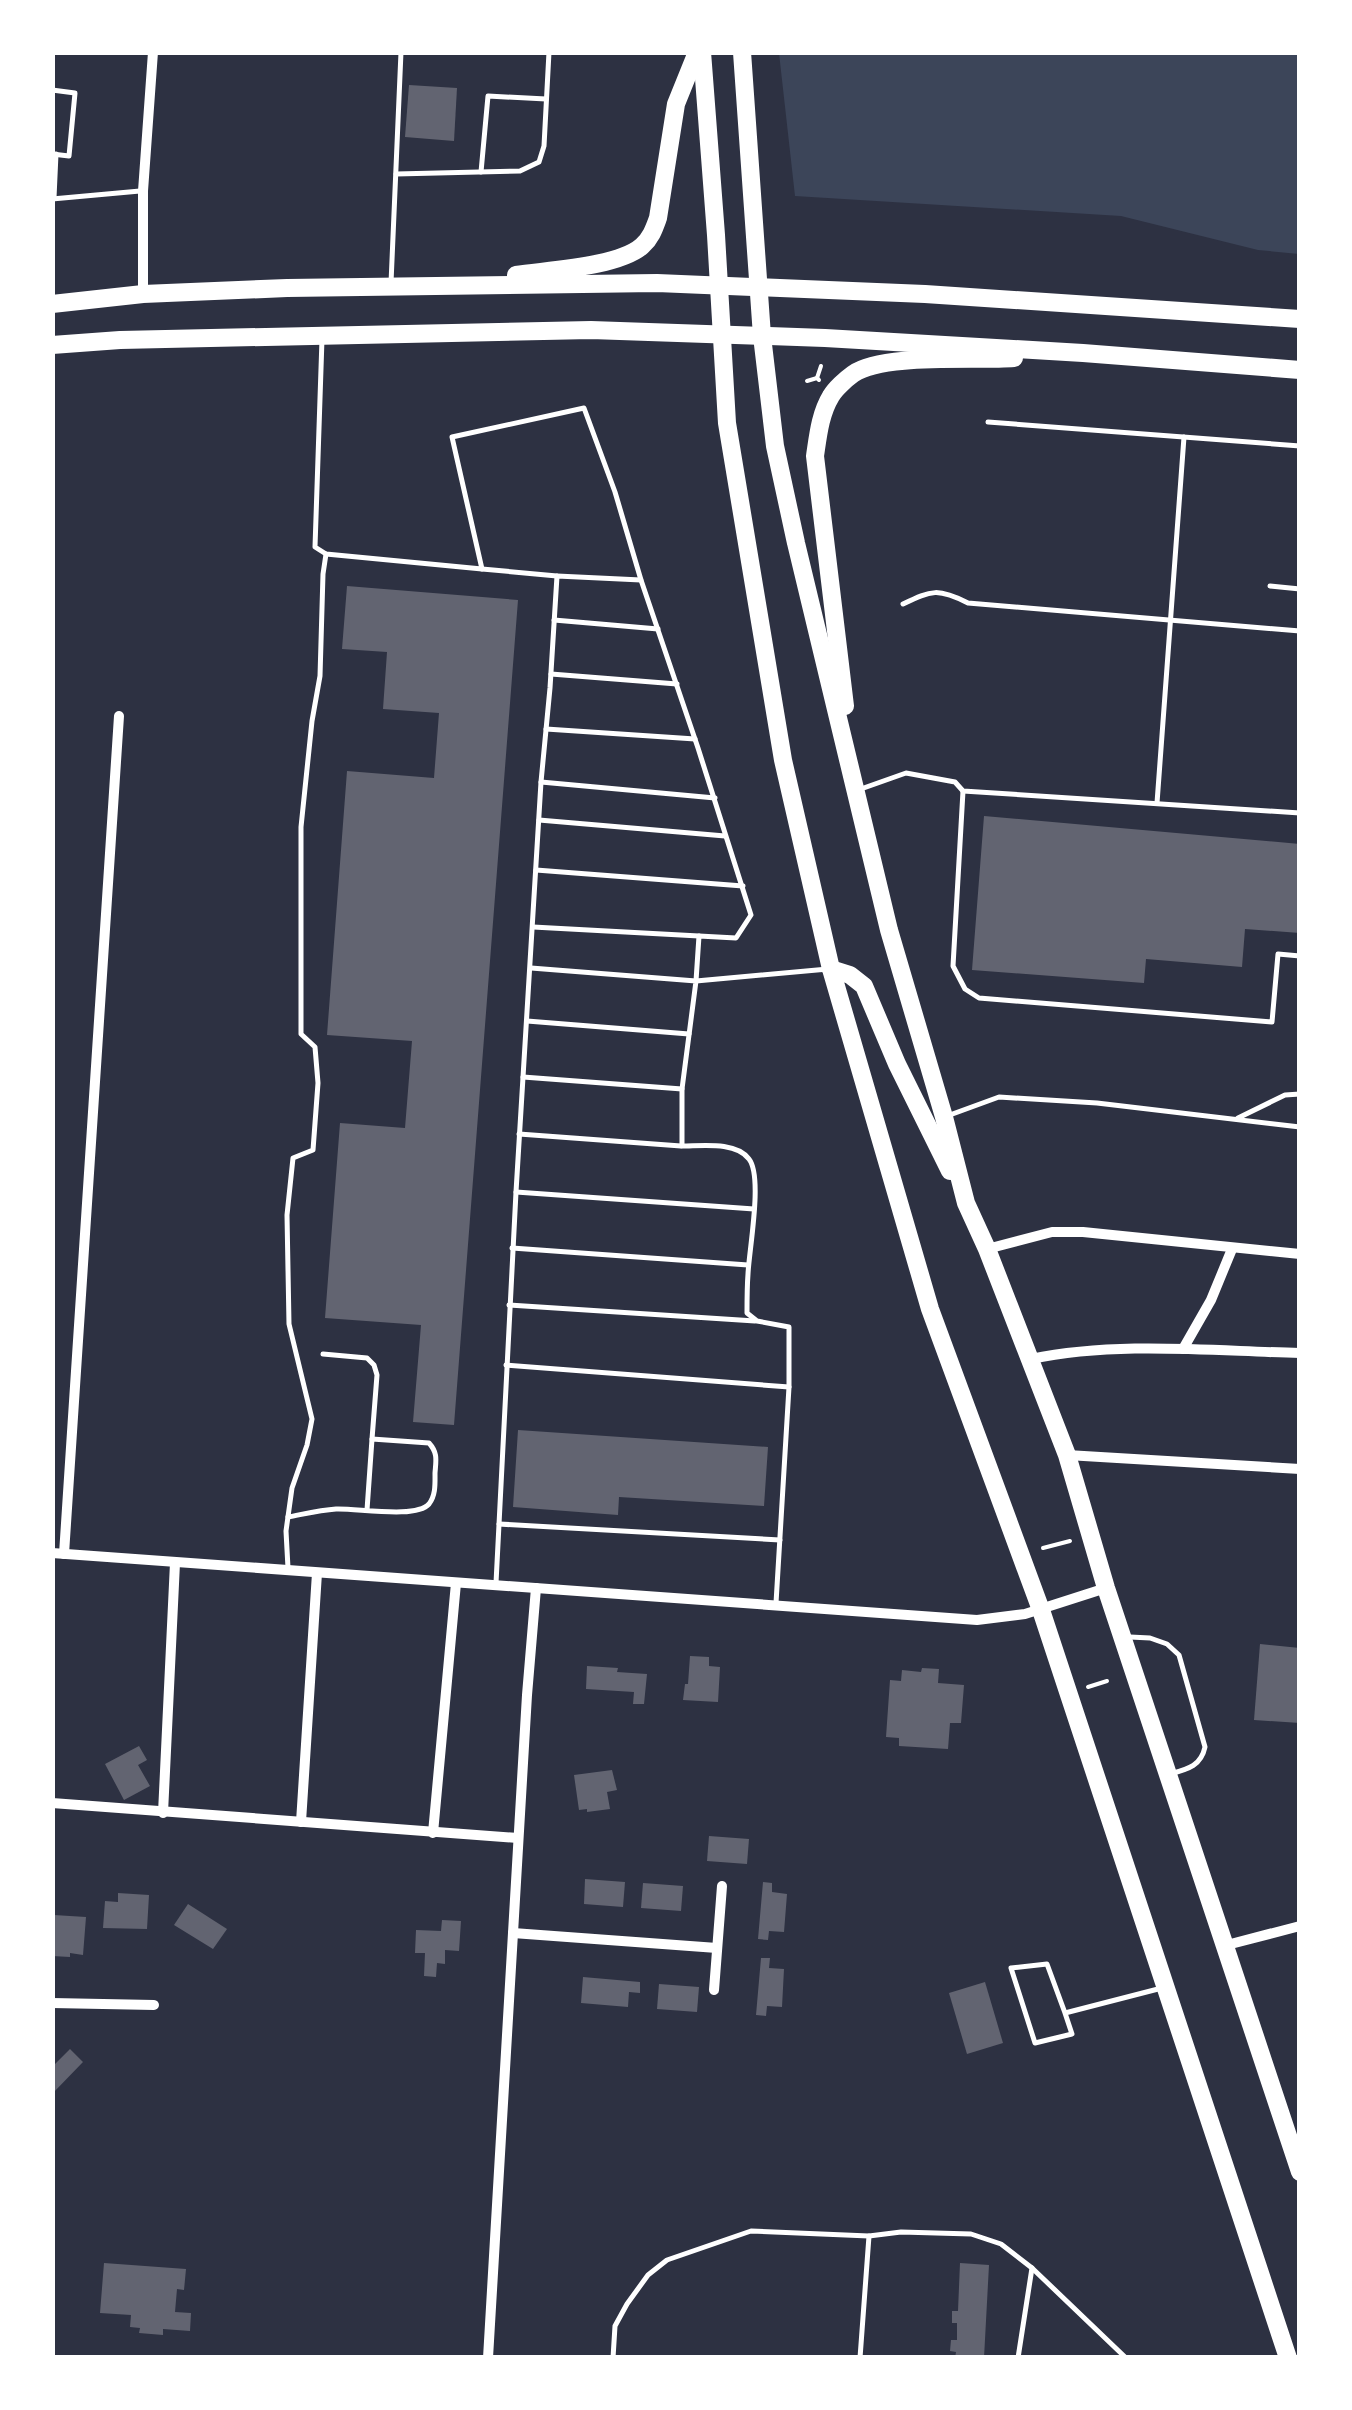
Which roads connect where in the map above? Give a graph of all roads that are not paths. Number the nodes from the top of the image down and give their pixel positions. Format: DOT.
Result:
graph roads {
  1 [pos="153,52"];
  2 [pos="401,52"];
  3 [pos="549,52"];
  4 [pos="699,52"];
  5 [pos="742,52"];
  6 [pos="52,90"];
  7 [pos="546,99"];
  8 [pos="54,154"];
  9 [pos="482,172"];
  10 [pos="396,174"];
  11 [pos="143,191"];
  12 [pos="53,198"];
  13 [pos="446,285"];
  14 [pos="390,286"];
  15 [pos="718,286"];
  16 [pos="758,287"];
  17 [pos="143,294"];
  18 [pos="52,304"];
  19 [pos="1300,319"];
  20 [pos="722,334"];
  21 [pos="322,335"];
  22 [pos="762,336"];
  23 [pos="52,345"];
  24 [pos="1083,353"];
  25 [pos="1300,370"];
  26 [pos="988,422"];
  27 [pos="1184,438"];
  28 [pos="1300,446"];
  29 [pos="326,554"];
  30 [pos="482,569"];
  31 [pos="557,576"];
  32 [pos="641,580"];
  33 [pos="1270,586"];
  34 [pos="1300,589"];
  35 [pos="902,604"];
  36 [pos="554,620"];
  37 [pos="1170,620"];
  38 [pos="658,629"];
  39 [pos="1300,632"];
  40 [pos="551,674"];
  41 [pos="677,684"];
  42 [pos="119,716"];
  43 [pos="546,729"];
  44 [pos="696,739"];
  45 [pos="541,782"];
  46 [pos="963,790"];
  47 [pos="856,791"];
  48 [pos="715,798"];
  49 [pos="1157,804"];
  50 [pos="1300,813"];
  51 [pos="539,820"];
  52 [pos="726,836"];
  53 [pos="536,870"];
  54 [pos="743,886"];
  55 [pos="533,927"];
  56 [pos="700,936"];
  57 [pos="1300,956"];
  58 [pos="530,968"];
  59 [pos="831,968"];
  60 [pos="696,981"];
  61 [pos="528,1021"];
  62 [pos="689,1034"];
  63 [pos="523,1076"];
  64 [pos="682,1089"];
  65 [pos="1300,1094"];
  66 [pos="944,1117"];
  67 [pos="1237,1119"];
  68 [pos="1300,1127"];
  69 [pos="519,1134"];
  70 [pos="682,1146"];
  71 [pos="516,1192"];
  72 [pos="966,1203"];
  73 [pos="754,1209"];
  74 [pos="512,1248"];
  75 [pos="987,1249"];
  76 [pos="1232,1249"];
  77 [pos="1300,1254"];
  78 [pos="748,1265"];
  79 [pos="509,1305"];
  80 [pos="757,1322"];
  81 [pos="1183,1349"];
  82 [pos="1300,1353"];
  83 [pos="323,1354"];
  84 [pos="1030,1358"];
  85 [pos="506,1365"];
  86 [pos="789,1386"];
  87 [pos="372,1439"];
  88 [pos="1067,1455"];
  89 [pos="1300,1468"];
  90 [pos="367,1510"];
  91 [pos="288,1517"];
  92 [pos="498,1524"];
  93 [pos="780,1540"];
  94 [pos="58,1554"];
  95 [pos="175,1563"];
  96 [pos="288,1572"];
  97 [pos="317,1574"];
  98 [pos="456,1584"];
  99 [pos="496,1586"];
  100 [pos="536,1588"];
  101 [pos="1106,1588"];
  102 [pos="776,1606"];
  103 [pos="1041,1610"];
  104 [pos="1123,1638"];
  105 [pos="1168,1774"];
  106 [pos="52,1803"];
  107 [pos="162,1813"];
  108 [pos="301,1822"];
  109 [pos="433,1832"];
  110 [pos="518,1838"];
  111 [pos="722,1886"];
  112 [pos="1300,1926"];
  113 [pos="513,1933"];
  114 [pos="1224,1946"];
  115 [pos="717,1948"];
  116 [pos="1165,1987"];
  117 [pos="714,1990"];
  118 [pos="52,2003"];
  119 [pos="154,2004"];
  120 [pos="1065,2012"];
  121 [pos="1300,2172"];
  122 [pos="869,2236"];
  123 [pos="1032,2268"];
  124 [pos="488,2358"];
  125 [pos="612,2358"];
  126 [pos="860,2358"];
  127 [pos="1018,2358"];
  128 [pos="1126,2358"];
  129 [pos="1288,2358"];
  1 -- 11 [label="street"];
  2 -- 10 [label="lane"];
  3 -- 7 [label="lane"];
  4 -- 13 [label="main road"];
  4 -- 15 [label="main road"];
  5 -- 16 [label="main road"];
  6 -- 8 [label="lane"];
  7 -- 9 [label="lane"];
  7 -- 9 [label="lane"];
  8 -- 12 [label="lane"];
  9 -- 10 [label="lane"];
  10 -- 14 [label="lane"];
  11 -- 12 [label="lane"];
  11 -- 17 [label="street"];
  13 -- 14 [label="main road"];
  13 -- 15 [label="main road"];
  14 -- 17 [label="main road"];
  15 -- 16 [label="main road"];
  15 -- 20 [label="main road"];
  16 -- 19 [label="main road"];
  16 -- 22 [label="main road"];
  17 -- 18 [label="main road"];
  20 -- 21 [label="main road"];
  20 -- 22 [label="main road"];
  20 -- 59 [label="main road"];
  21 -- 23 [label="main road"];
  21 -- 29 [label="lane"];
  22 -- 24 [label="main road"];
  22 -- 47 [label="main road"];
  24 -- 25 [label="main road"];
  24 -- 47 [label="main road"];
  26 -- 27 [label="lane"];
  27 -- 28 [label="lane"];
  27 -- 37 [label="lane"];
  29 -- 30 [label="lane"];
  29 -- 91 [label="lane"];
  30 -- 31 [label="lane"];
  30 -- 32 [label="lane"];
  31 -- 32 [label="lane"];
  31 -- 36 [label="lane"];
  32 -- 38 [label="lane"];
  33 -- 34 [label="lane"];
  35 -- 37 [label="lane"];
  36 -- 38 [label="lane"];
  36 -- 40 [label="lane"];
  37 -- 39 [label="lane"];
  37 -- 49 [label="lane"];
  38 -- 41 [label="lane"];
  40 -- 41 [label="lane"];
  40 -- 43 [label="lane"];
  41 -- 44 [label="lane"];
  42 -- 94 [label="street"];
  43 -- 44 [label="lane"];
  43 -- 45 [label="lane"];
  44 -- 48 [label="lane"];
  45 -- 48 [label="lane"];
  45 -- 51 [label="lane"];
  46 -- 47 [label="lane"];
  46 -- 49 [label="lane"];
  46 -- 57 [label="lane"];
  47 -- 66 [label="main road"];
  48 -- 52 [label="lane"];
  49 -- 50 [label="lane"];
  51 -- 52 [label="lane"];
  51 -- 53 [label="lane"];
  52 -- 54 [label="lane"];
  53 -- 54 [label="lane"];
  53 -- 55 [label="lane"];
  54 -- 56 [label="lane"];
  55 -- 56 [label="lane"];
  55 -- 58 [label="lane"];
  56 -- 60 [label="lane"];
  58 -- 60 [label="lane"];
  58 -- 61 [label="lane"];
  59 -- 60 [label="lane"];
  59 -- 72 [label="main road"];
  59 -- 103 [label="main road"];
  60 -- 62 [label="lane"];
  61 -- 62 [label="lane"];
  61 -- 63 [label="lane"];
  62 -- 64 [label="lane"];
  63 -- 64 [label="lane"];
  63 -- 69 [label="lane"];
  64 -- 70 [label="lane"];
  65 -- 67 [label="lane"];
  66 -- 67 [label="lane"];
  66 -- 72 [label="main road"];
  67 -- 68 [label="lane"];
  69 -- 70 [label="lane"];
  69 -- 71 [label="lane"];
  70 -- 73 [label="lane"];
  71 -- 73 [label="lane"];
  71 -- 74 [label="lane"];
  72 -- 75 [label="main road"];
  73 -- 78 [label="lane"];
  74 -- 78 [label="lane"];
  74 -- 79 [label="lane"];
  75 -- 76 [label="street"];
  75 -- 84 [label="main road"];
  76 -- 77 [label="street"];
  76 -- 81 [label="street"];
  78 -- 80 [label="lane"];
  79 -- 80 [label="lane"];
  79 -- 85 [label="lane"];
  80 -- 86 [label="lane"];
  81 -- 82 [label="street"];
  81 -- 84 [label="street"];
  83 -- 87 [label="lane"];
  84 -- 88 [label="main road"];
  85 -- 86 [label="lane"];
  85 -- 92 [label="lane"];
  86 -- 93 [label="lane"];
  87 -- 90 [label="lane"];
  87 -- 90 [label="lane"];
  88 -- 89 [label="street"];
  88 -- 101 [label="main road"];
  90 -- 91 [label="lane"];
  91 -- 96 [label="lane"];
  92 -- 93 [label="lane"];
  92 -- 99 [label="lane"];
  93 -- 102 [label="lane"];
  94 -- 95 [label="street"];
  95 -- 96 [label="street"];
  95 -- 107 [label="street"];
  96 -- 97 [label="street"];
  97 -- 98 [label="street"];
  97 -- 108 [label="street"];
  98 -- 99 [label="street"];
  98 -- 109 [label="street"];
  99 -- 100 [label="street"];
  100 -- 102 [label="street"];
  100 -- 110 [label="street"];
  101 -- 103 [label="street"];
  101 -- 104 [label="main road"];
  102 -- 103 [label="street"];
  103 -- 116 [label="main road"];
  104 -- 105 [label="main road"];
  104 -- 105 [label="lane"];
  105 -- 114 [label="main road"];
  106 -- 107 [label="street"];
  107 -- 108 [label="street"];
  108 -- 109 [label="street"];
  109 -- 110 [label="street"];
  110 -- 113 [label="street"];
  111 -- 115 [label="street"];
  112 -- 114 [label="street"];
  113 -- 115 [label="street"];
  113 -- 124 [label="street"];
  114 -- 121 [label="main road"];
  115 -- 117 [label="street"];
  116 -- 120 [label="lane"];
  116 -- 129 [label="main road"];
  118 -- 119 [label="street"];
  120 -- 120 [label="lane"];
  122 -- 123 [label="lane"];
  122 -- 125 [label="lane"];
  122 -- 126 [label="lane"];
  123 -- 127 [label="lane"];
  123 -- 128 [label="lane"];
}
